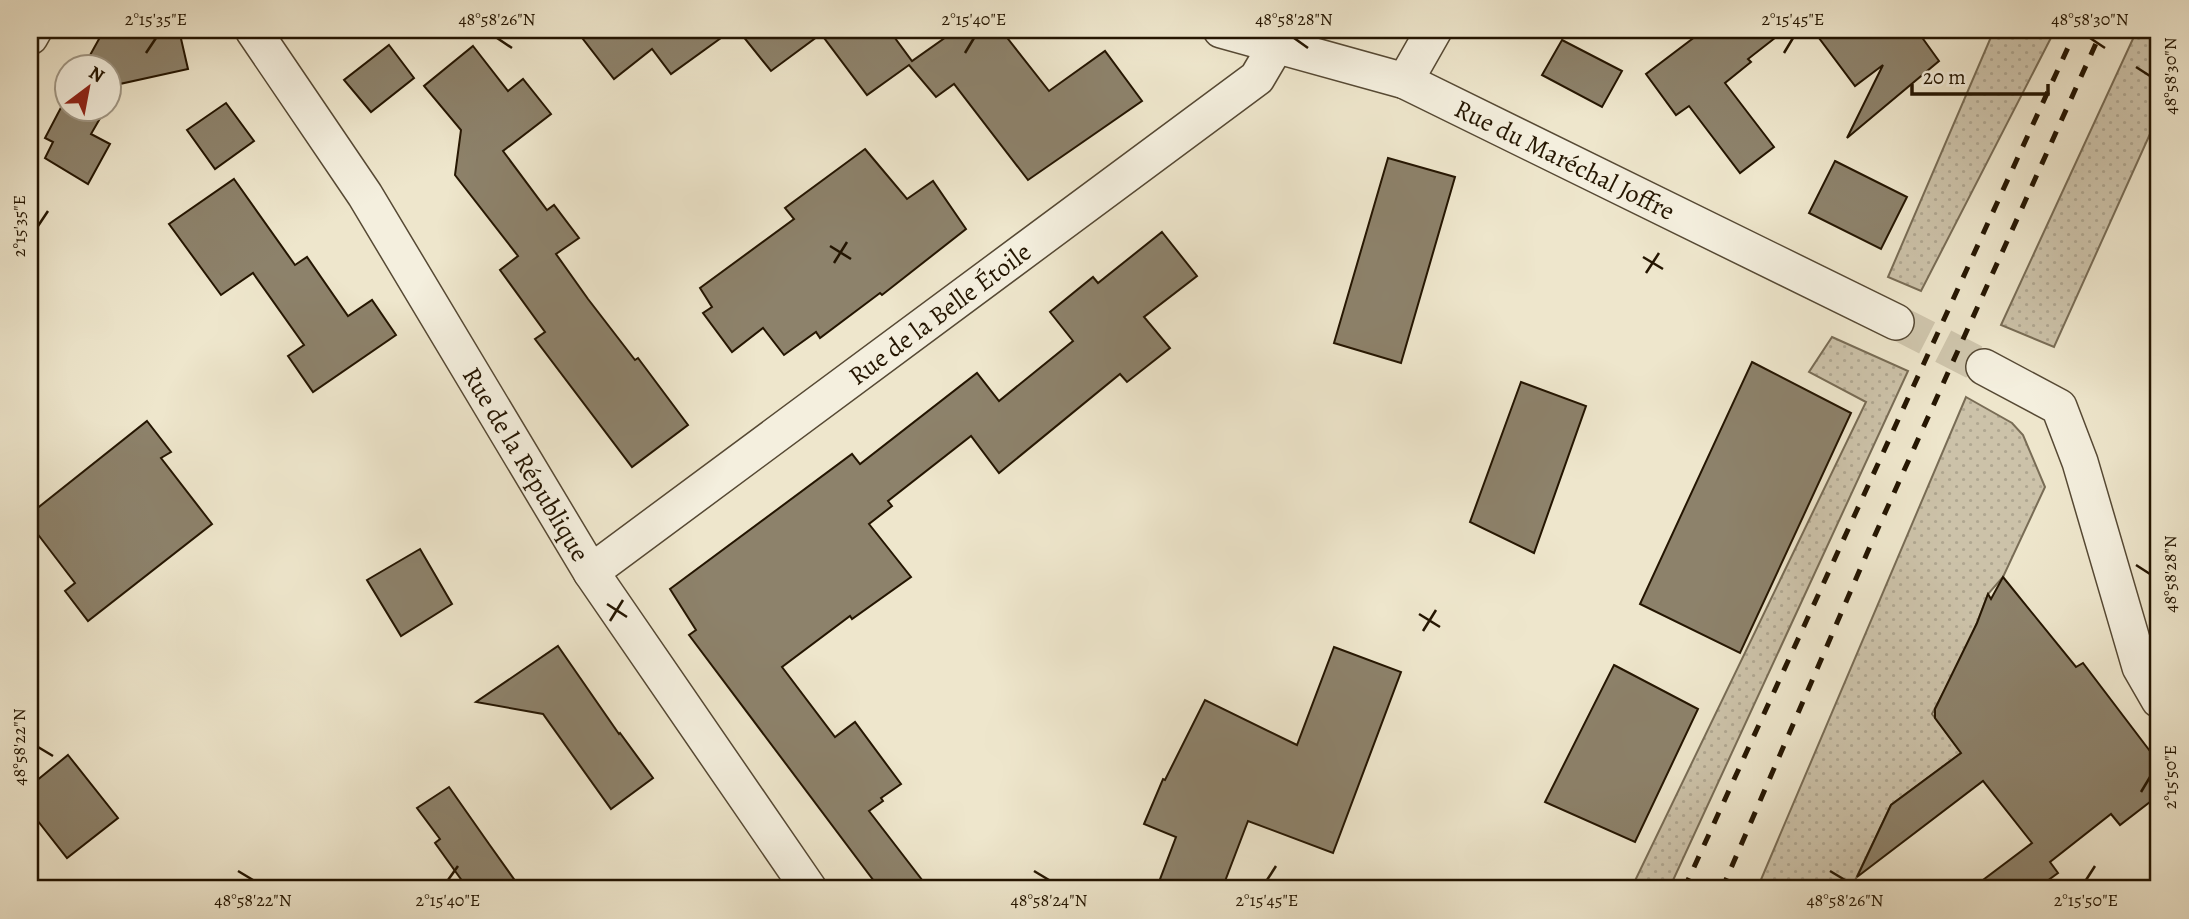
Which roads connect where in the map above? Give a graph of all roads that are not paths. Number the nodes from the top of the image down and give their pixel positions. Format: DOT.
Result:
graph roads {
  1 [pos="34,30"];
  2 [pos="253,30"];
  3 [pos="1221,30"];
  4 [pos="1434,30"];
  5 [pos="30,37"];
  6 [pos="1277,44"];
  7 [pos="1405,81"];
  8 [pos="1896,321"];
  9 [pos="1984,367"];
  10 [pos="591,572"];
  11 [pos="2159,700"];
  12 [pos="809,889"];
  1 -- 5 [label="street"];
  2 -- 10 [label="street, Rue de la République"];
  3 -- 6 [label="street, Rue du Maréchal Joffre"];
  4 -- 7 [label="street"];
  6 -- 7 [label="street, Rue du Maréchal Joffre"];
  6 -- 10 [label="street, Rue de la Belle Étoile"];
  7 -- 8 [label="street, Rue du Maréchal Joffre"];
  9 -- 11 [label="street"];
  10 -- 12 [label="street, Rue de la République"];
}
